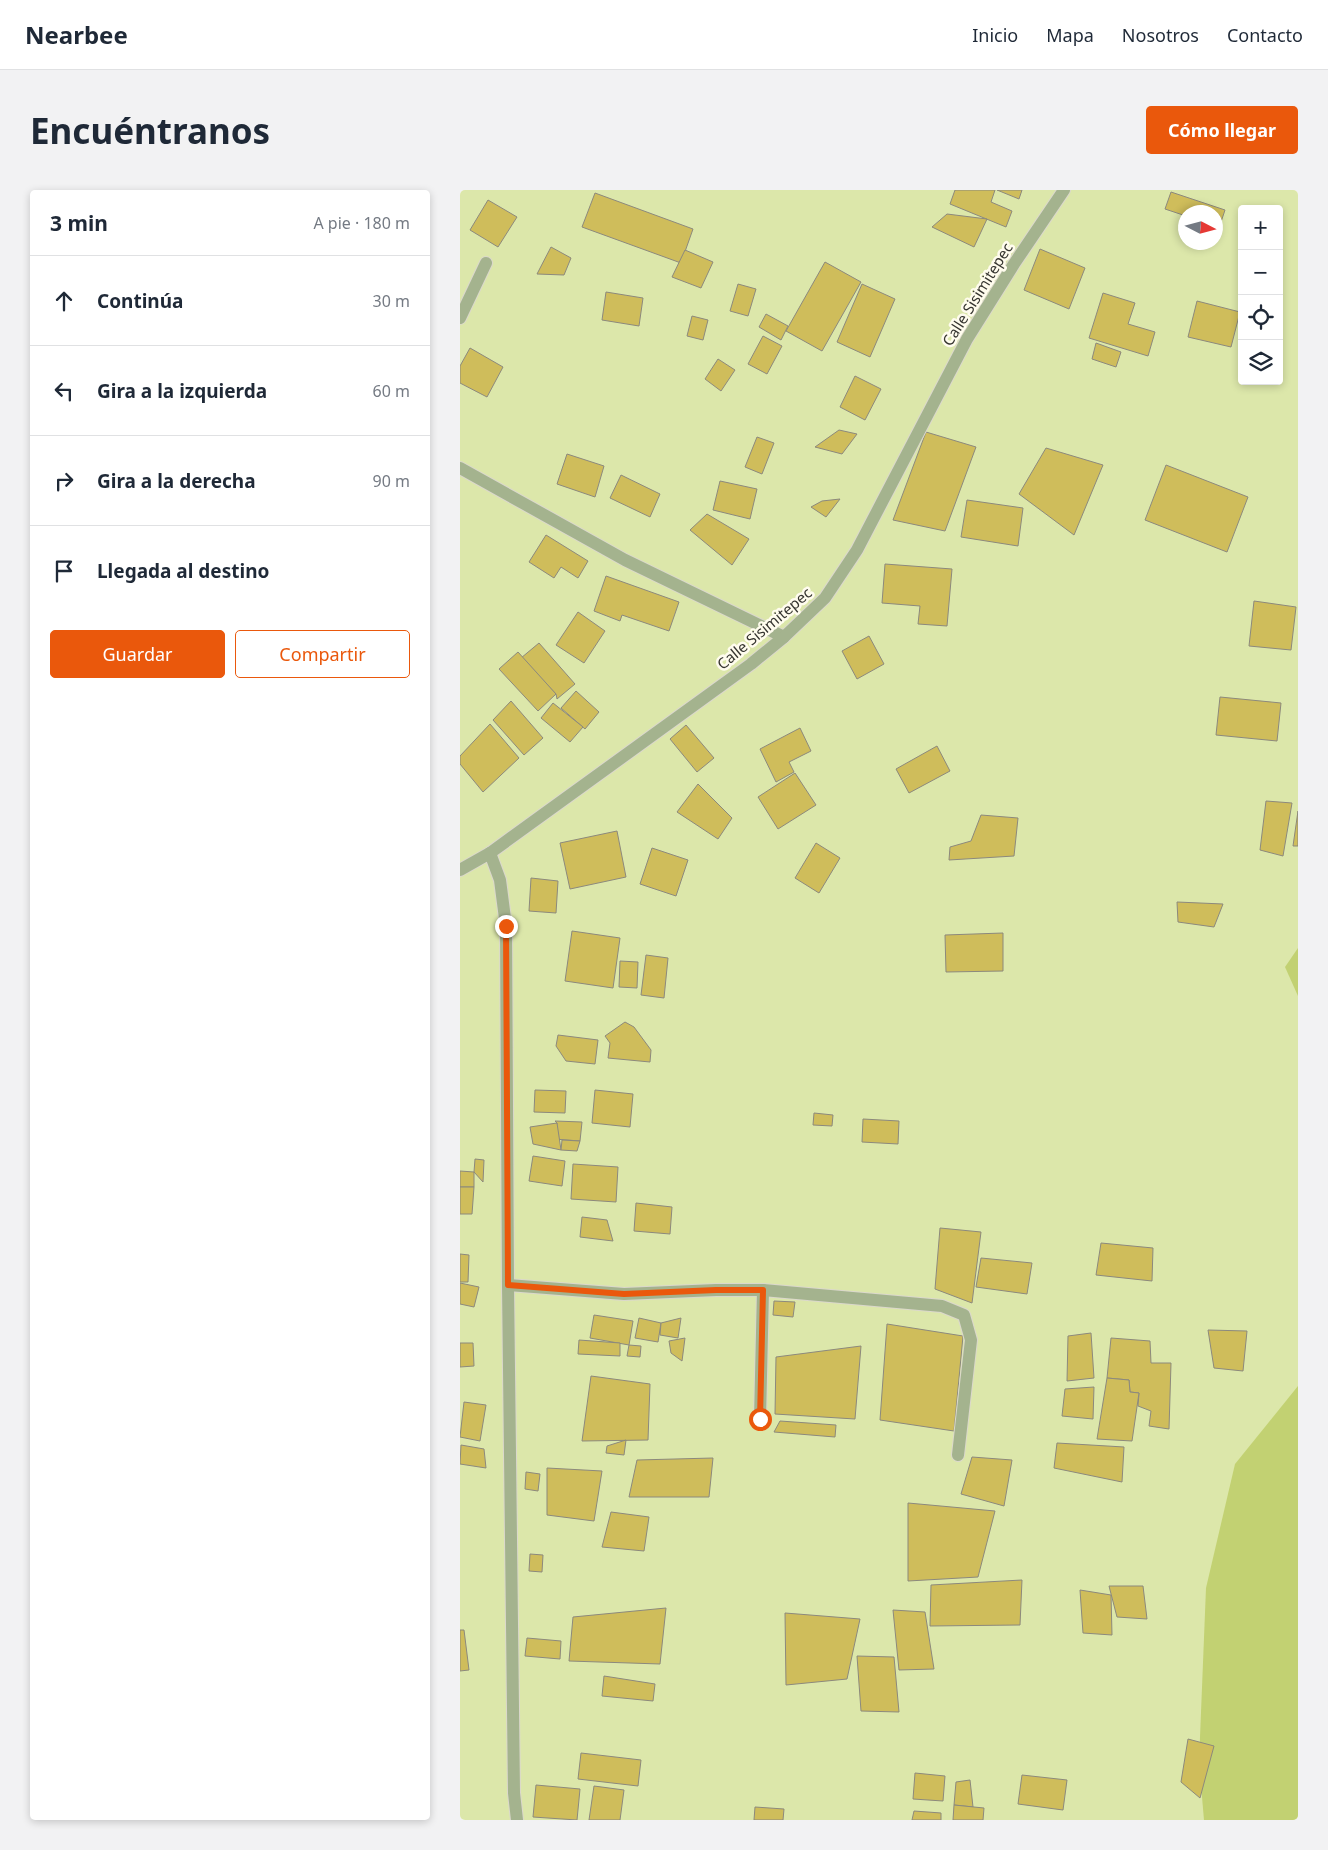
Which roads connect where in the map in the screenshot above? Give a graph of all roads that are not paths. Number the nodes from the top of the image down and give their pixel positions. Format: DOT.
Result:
graph roads {
  1 [pos="1064,190"];
  2 [pos="486,263"];
  3 [pos="460,318"];
  4 [pos="460,468"];
  5 [pos="784,637"];
  6 [pos="490,853"];
  7 [pos="460,870"];
  8 [pos="508,1285"];
  9 [pos="763,1290"];
  10 [pos="760,1419"];
  11 [pos="958,1454"];
  12 [pos="517,1820"];
  1 -- 5 [label="street, Calle Sisimitepec"];
  2 -- 3 [label="street"];
  4 -- 5 [label="street"];
  5 -- 6 [label="street, Calle Sisimitepec"];
  6 -- 7 [label="street, Calle Sisimitepec"];
  6 -- 8 [label="street"];
  8 -- 9 [label="street"];
  8 -- 12 [label="street"];
  9 -- 10 [label="street"];
  9 -- 11 [label="street"];
}
